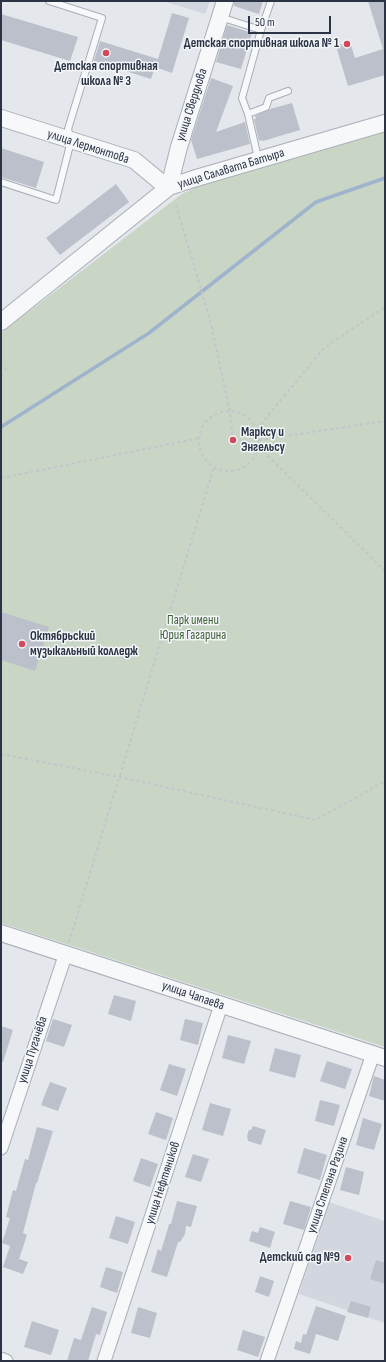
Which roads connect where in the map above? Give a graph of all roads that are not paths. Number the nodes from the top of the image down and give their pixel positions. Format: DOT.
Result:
graph roads {
  1 [pos="49,1"];
  2 [pos="225,1"];
  3 [pos="271,1"];
  4 [pos="220,17"];
  5 [pos="261,30"];
  6 [pos="288,91"];
  7 [pos="248,114"];
  8 [pos="1,118"];
  9 [pos="385,123"];
  10 [pos="71,141"];
  11 [pos="259,160"];
  12 [pos="1,182"];
  13 [pos="169,187"];
  14 [pos="1,322"];
  15 [pos="1,933"];
  16 [pos="66,953"];
  17 [pos="221,1005"];
  18 [pos="379,1056"];
  19 [pos="1,1148"];
  20 [pos="1,1359"];
  21 [pos="6,1361"];
  22 [pos="104,1361"];
  23 [pos="267,1361"];
  1 -- 10 [label="lane"];
  2 -- 4 [label="street, улица Свердлова"];
  3 -- 5 [label="lane"];
  4 -- 5 [label="lane"];
  4 -- 13 [label="street, улица Свердлова"];
  5 -- 7 [label="lane"];
  6 -- 7 [label="lane"];
  7 -- 11 [label="lane"];
  8 -- 10 [label="street, улица Лермонтова"];
  9 -- 11 [label="street, улица Салавата Батыра"];
  10 -- 12 [label="lane"];
  10 -- 13 [label="street, улица Лермонтова"];
  11 -- 13 [label="street, улица Салавата Батыра"];
  13 -- 14 [label="street, улица Салавата Батыра"];
  15 -- 16 [label="street, улица Чапаева"];
  16 -- 17 [label="street, улица Чапаева"];
  16 -- 19 [label="street, улица Пугачёва"];
  17 -- 18 [label="street, улица Чапаева"];
  17 -- 22 [label="street, улица Нефтяников"];
  18 -- 23 [label="street, улица Степана Разина"];
  20 -- 21 [label="street"];
}
